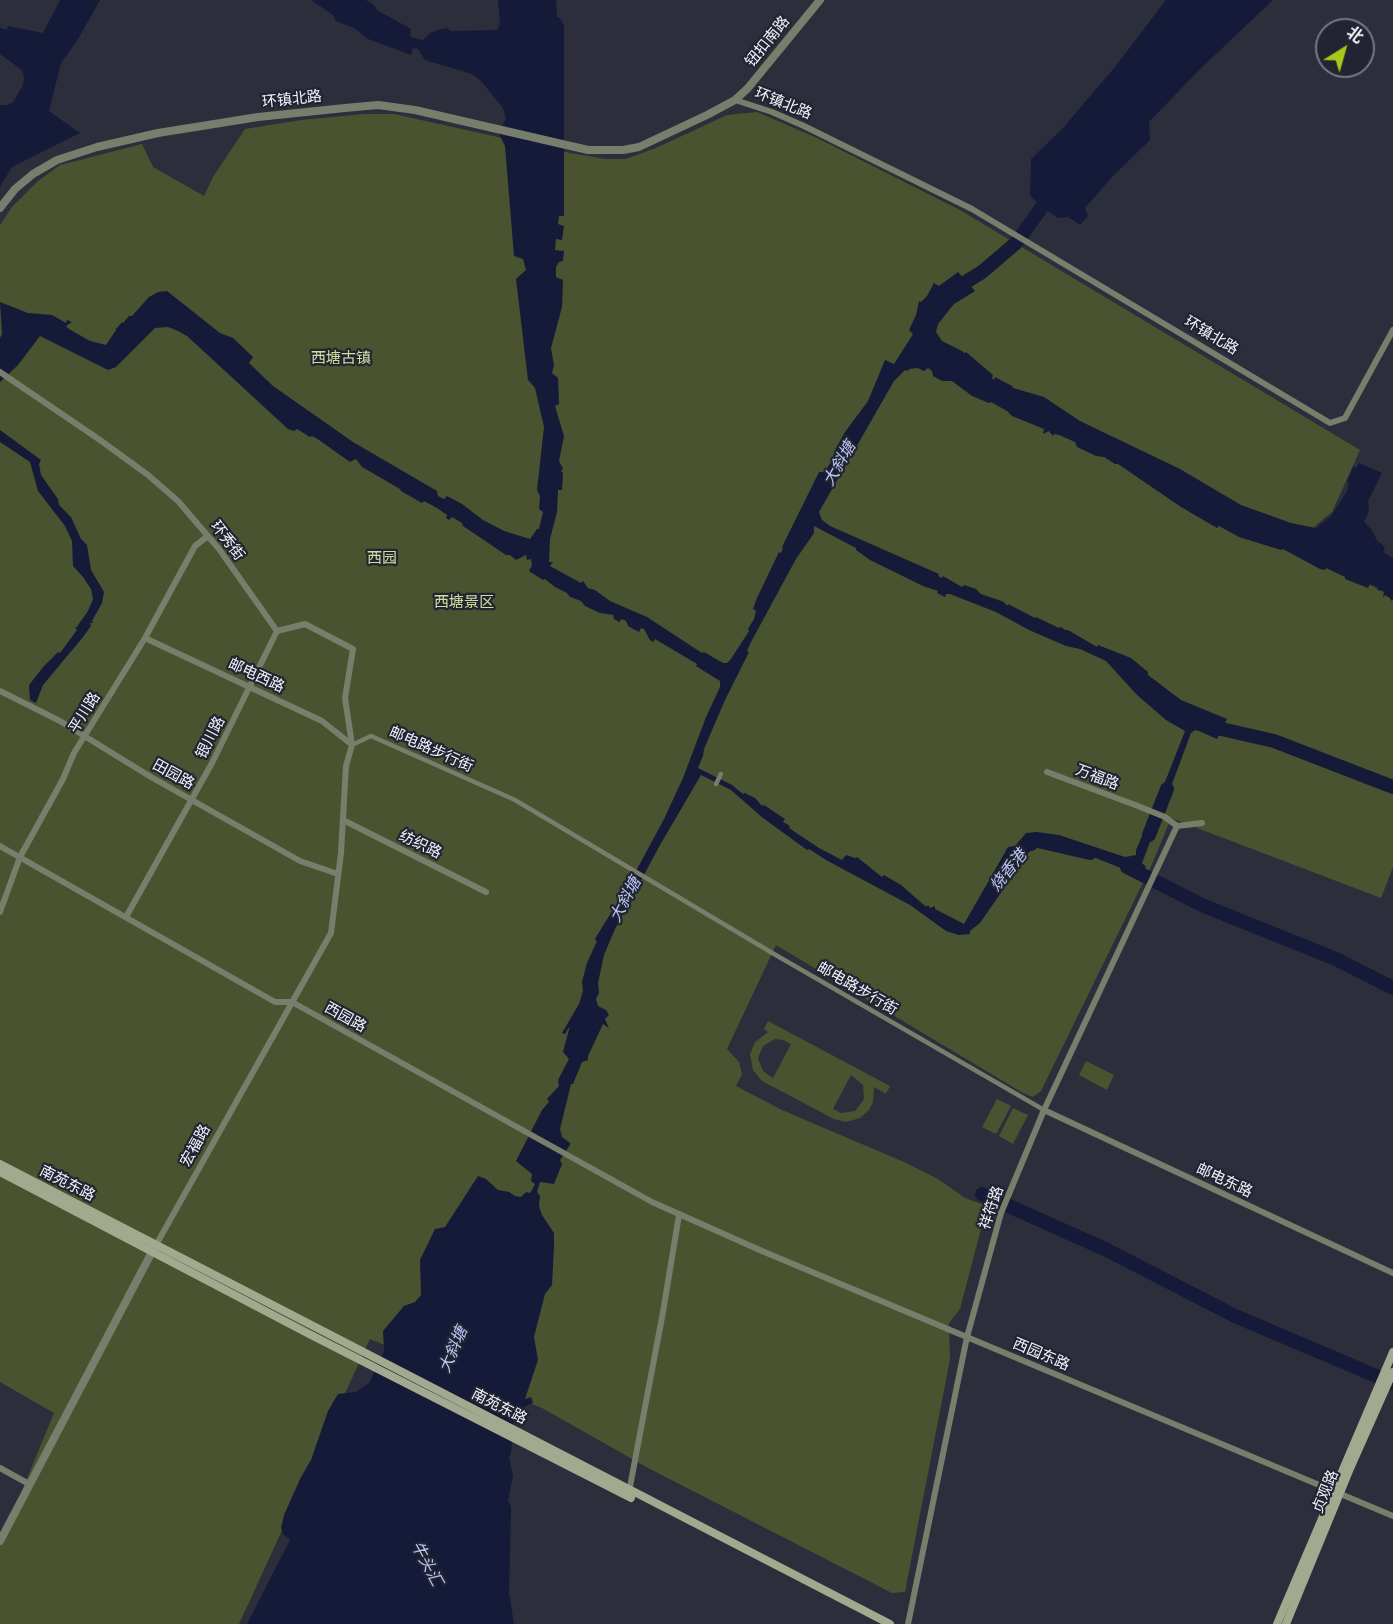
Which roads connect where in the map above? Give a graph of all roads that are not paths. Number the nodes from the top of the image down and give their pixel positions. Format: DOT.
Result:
graph roads {
  1 [pos="820,0"];
  2 [pos="735,100"];
  3 [pos="0,208"];
  4 [pos="1393,330"];
  5 [pos="0,372"];
  6 [pos="208,536"];
  7 [pos="277,631"];
  8 [pos="145,638"];
  9 [pos="251,687"];
  10 [pos="0,691"];
  11 [pos="84,737"];
  12 [pos="352,745"];
  13 [pos="1047,772"];
  14 [pos="721,774"];
  15 [pos="716,784"];
  16 [pos="192,799"];
  17 [pos="343,820"];
  18 [pos="1202,823"];
  19 [pos="1178,826"];
  20 [pos="0,846"];
  21 [pos="20,857"];
  22 [pos="338,874"];
  23 [pos="486,892"];
  24 [pos="0,912"];
  25 [pos="126,917"];
  26 [pos="292,1002"];
  27 [pos="1044,1110"];
  28 [pos="0,1164"];
  29 [pos="0,1172"];
  30 [pos="679,1215"];
  31 [pos="154,1248"];
  32 [pos="1393,1273"];
  33 [pos="967,1337"];
  34 [pos="1393,1352"];
  35 [pos="1393,1372"];
  36 [pos="1374,1405"];
  37 [pos="0,1468"];
  38 [pos="29,1484"];
  39 [pos="628,1493"];
  40 [pos="1336,1493"];
  41 [pos="1393,1516"];
  42 [pos="0,1541"];
  43 [pos="878,1624"];
  44 [pos="890,1624"];
  45 [pos="908,1624"];
  46 [pos="1277,1624"];
  47 [pos="1286,1624"];
  1 -- 2 [label="street, 钮扣南路"];
  2 -- 3 [label="street, 环镇北路"];
  2 -- 4 [label="street, 环镇北路"];
  5 -- 6 [label="street, 环秀街"];
  6 -- 7 [label="street, 环秀街"];
  6 -- 8 [label="street, 平川路"];
  7 -- 9 [label="street, 银川路"];
  7 -- 12 [label="street"];
  8 -- 9 [label="street, 邮电西路"];
  8 -- 11 [label="street, 平川路"];
  9 -- 12 [label="street, 邮电西路"];
  9 -- 16 [label="street, 银川路"];
  10 -- 11 [label="street, 田园路"];
  11 -- 16 [label="street, 田园路"];
  11 -- 21 [label="street, 平川路"];
  12 -- 17 [label="street, 宏福路"];
  12 -- 27 [label="street, 邮电路步行街"];
  13 -- 19 [label="street, 万福路"];
  14 -- 15 [label="street"];
  16 -- 22 [label="street, 田园路"];
  16 -- 25 [label="street, 银川路"];
  17 -- 22 [label="street, 宏福路"];
  17 -- 23 [label="street, 纺织路"];
  18 -- 19 [label="street"];
  19 -- 27 [label="street, 祥符路"];
  20 -- 21 [label="street, 西园路"];
  21 -- 24 [label="street, 平川路"];
  21 -- 25 [label="street, 西园路"];
  22 -- 26 [label="street, 宏福路"];
  25 -- 26 [label="street, 西园路"];
  26 -- 30 [label="street, 西园路"];
  26 -- 31 [label="street, 宏福路"];
  27 -- 32 [label="street, 邮电东路"];
  27 -- 33 [label="street, 祥符路"];
  28 -- 31 [label="main road, 南苑东路"];
  29 -- 31 [label="main road, 南苑东路"];
  30 -- 33 [label="street, 西园东路"];
  30 -- 39 [label="street"];
  31 -- 38 [label="street, 宏福路"];
  31 -- 39 [label="main road, 南苑东路"];
  33 -- 40 [label="street, 西园东路"];
  33 -- 45 [label="street, 祥符路"];
  34 -- 36 [label="main road"];
  35 -- 36 [label="main road, 贞观路"];
  36 -- 40 [label="main road, 贞观路"];
  36 -- 40 [label="main road, 贞观路"];
  37 -- 38 [label="street"];
  38 -- 42 [label="street, 宏福路"];
  39 -- 43 [label="main road, 南苑东路"];
  39 -- 44 [label="main road, 南苑东路"];
  40 -- 41 [label="street, 西园东路"];
  40 -- 46 [label="main road, 贞观路"];
  40 -- 47 [label="main road, 贞观路"];
}
